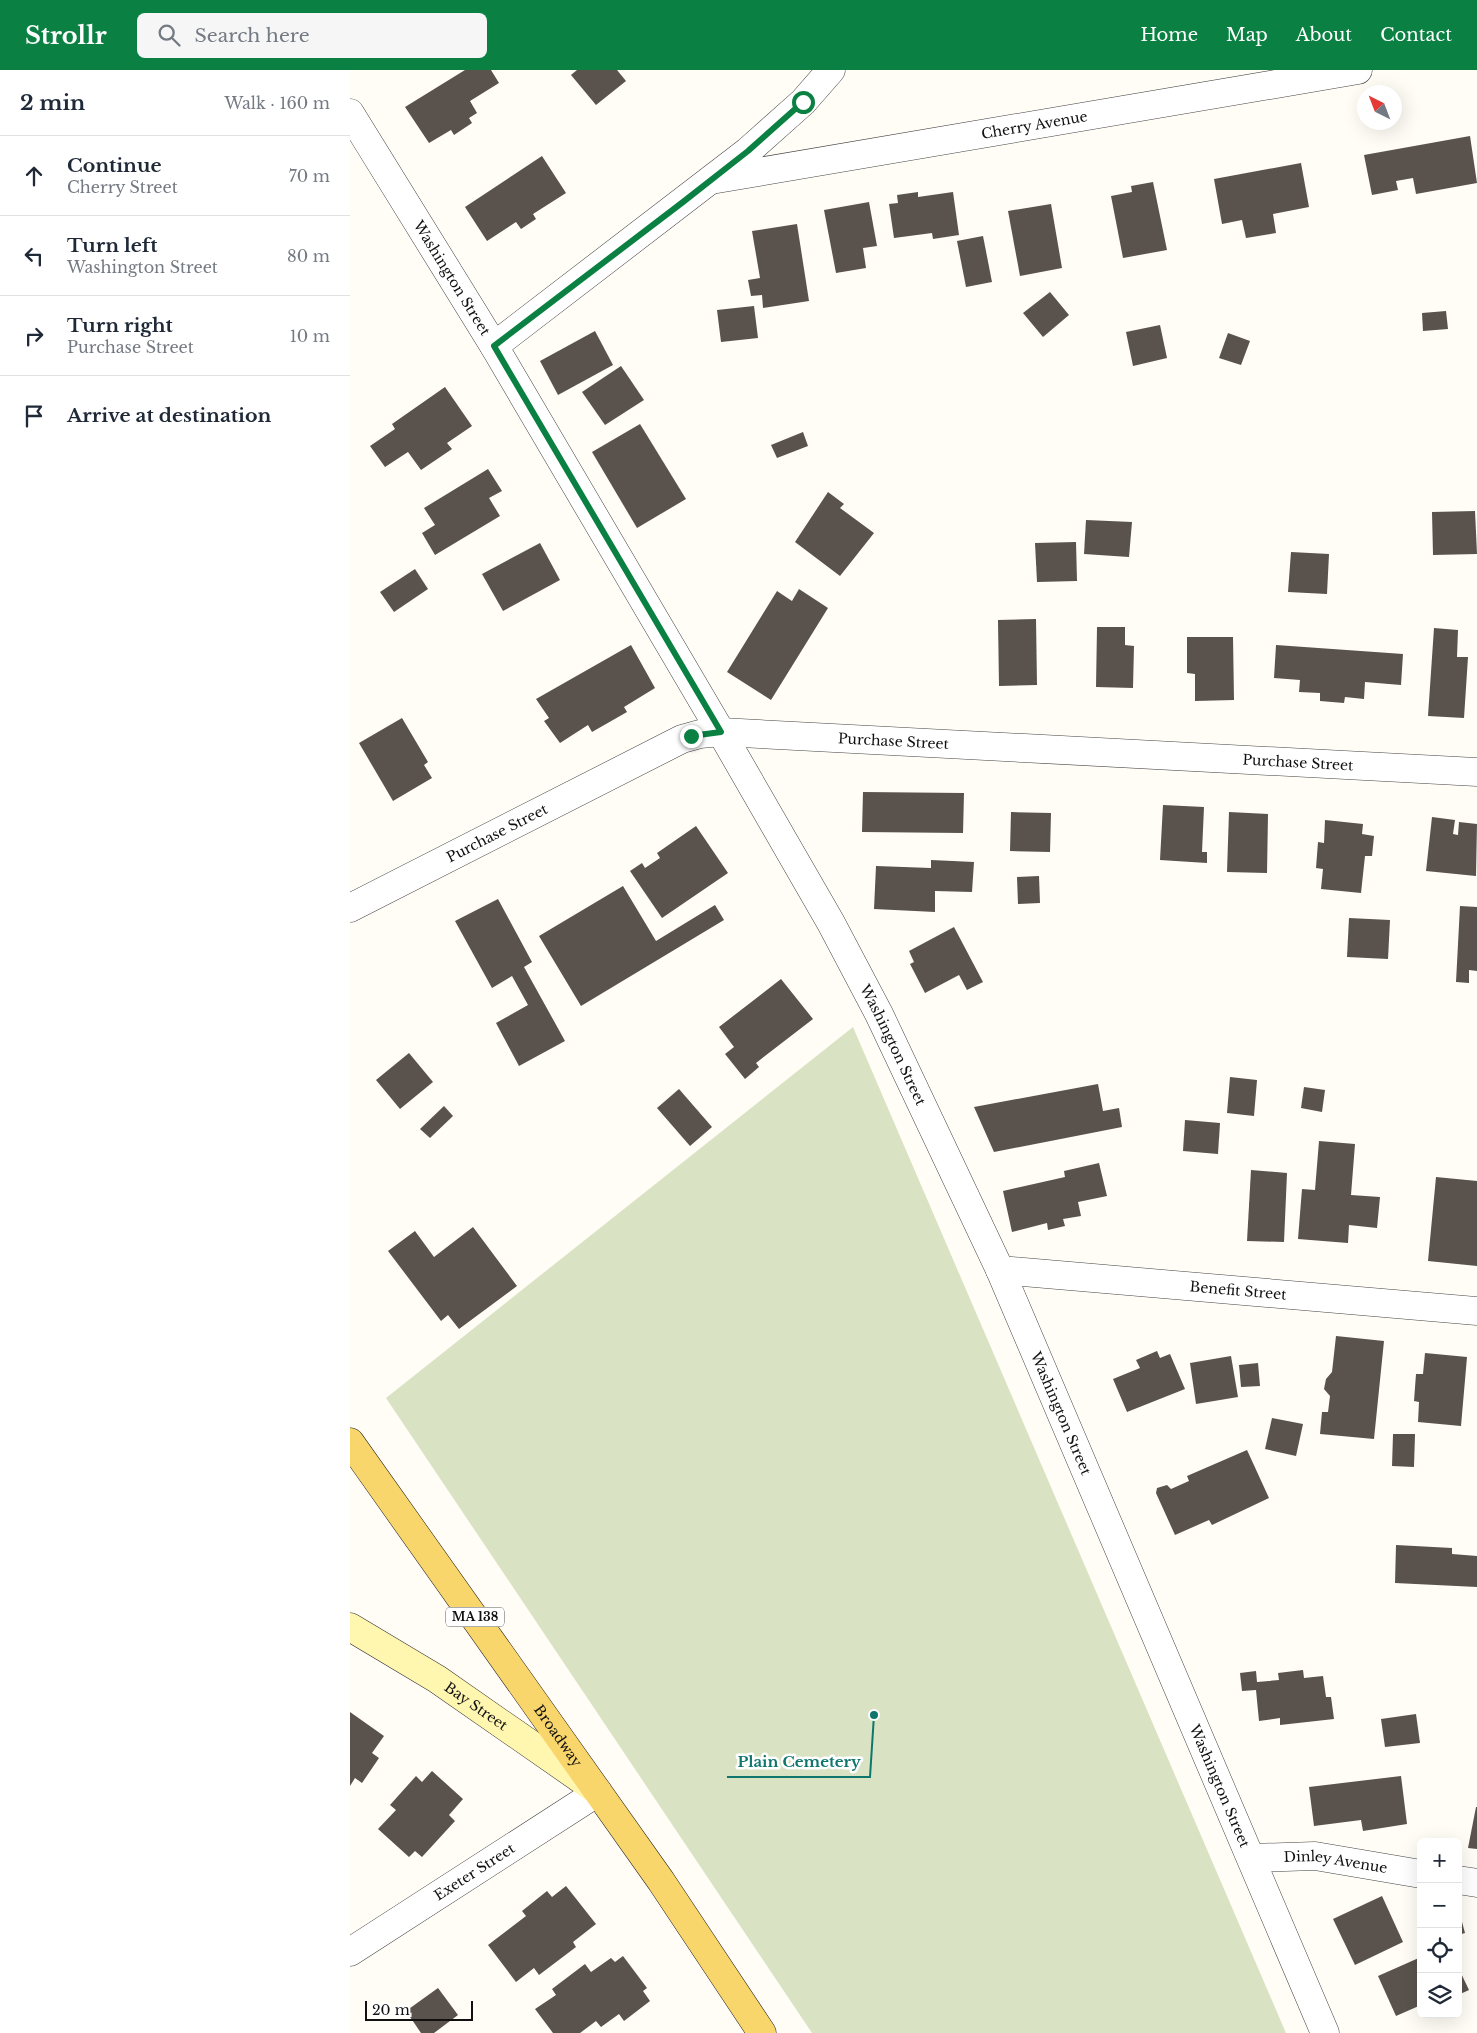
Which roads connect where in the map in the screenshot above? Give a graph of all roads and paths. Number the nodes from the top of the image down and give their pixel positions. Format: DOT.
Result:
graph roads {
  1 [pos="832,70"];
  2 [pos="1358,70"];
  3 [pos="350,113"];
  4 [pos="711,180"];
  5 [pos="494,346"];
  6 [pos="721,732"];
  7 [pos="1477,772"];
  8 [pos="350,908"];
  9 [pos="1000,1270"];
  10 [pos="1477,1311"];
  11 [pos="350,1442"];
  12 [pos="350,1627"];
  13 [pos="598,1792"];
  14 [pos="1250,1858"];
  15 [pos="1417,1873"];
  16 [pos="1462,1881"];
  17 [pos="1477,1883"];
  18 [pos="350,1952"];
  19 [pos="762,2033"];
  20 [pos="1325,2033"];
  1 -- 4 [label="street"];
  2 -- 4 [label="street, Cherry Avenue"];
  3 -- 5 [label="street, Washington Street"];
  4 -- 5 [label="street"];
  5 -- 6 [label="street, Washington Street"];
  6 -- 7 [label="street, Purchase Street"];
  6 -- 8 [label="street, Purchase Street"];
  6 -- 9 [label="street, Washington Street"];
  9 -- 10 [label="street, Benefit Street"];
  9 -- 14 [label="street, Washington Street"];
  11 -- 13 [label="main road, Broadway / MA 138"];
  12 -- 13 [label="main road, Bay Street"];
  13 -- 18 [label="street, Exeter Street"];
  13 -- 19 [label="main road, Broadway / MA 138"];
  14 -- 15 [label="street, Dinley Avenue"];
  14 -- 20 [label="street, Washington Street"];
  16 -- 17 [label="street"];
}
